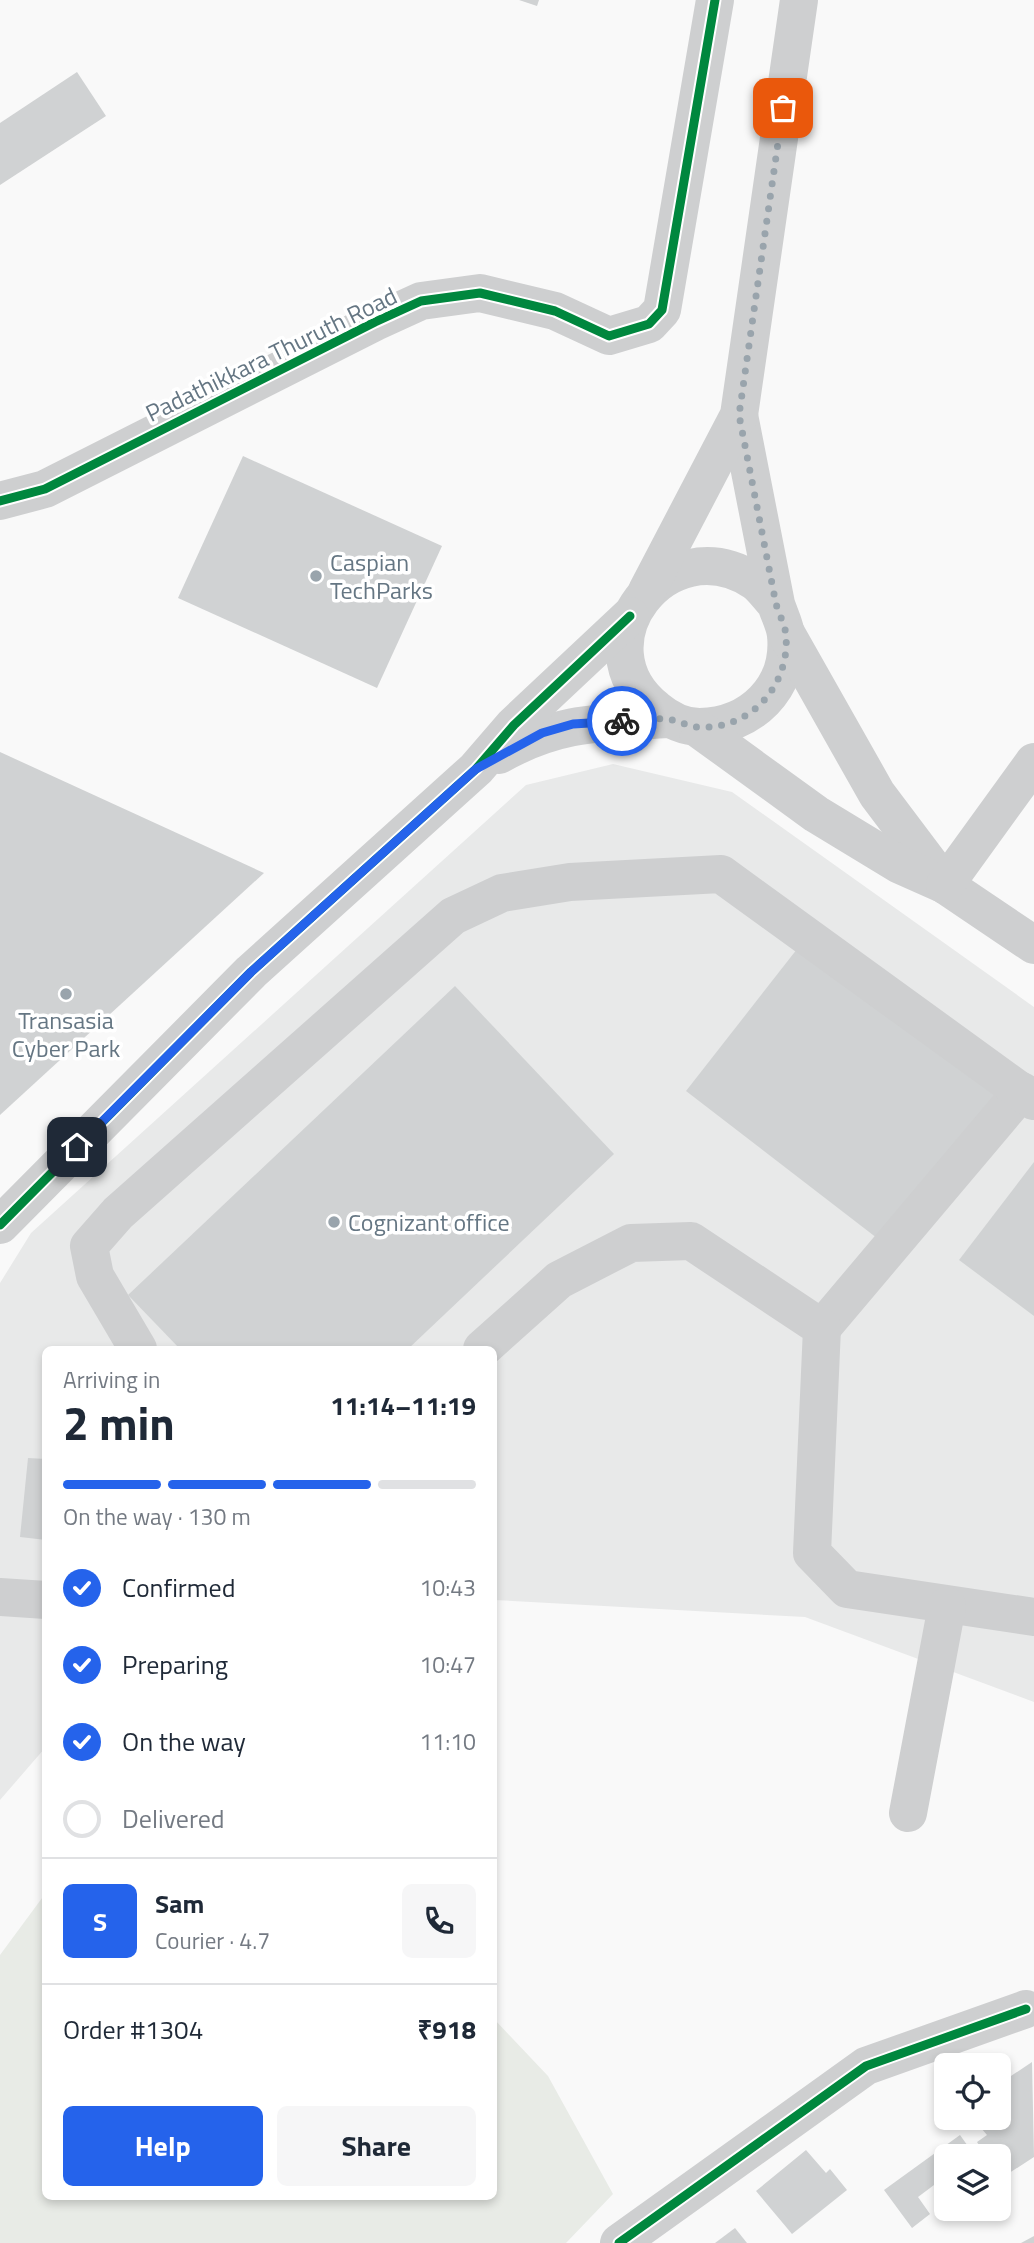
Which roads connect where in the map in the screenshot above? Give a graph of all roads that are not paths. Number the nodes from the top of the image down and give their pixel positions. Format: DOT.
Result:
graph roads {
  1 [pos="715,0"];
  2 [pos="799,0"];
  3 [pos="739,415"];
  4 [pos="0,501"];
  5 [pos="638,603"];
  6 [pos="781,619"];
  7 [pos="682,723"];
  8 [pos="1034,762"];
  9 [pos="476,769"];
  10 [pos="945,885"];
  11 [pos="1034,945"];
  12 [pos="1028,1096"];
  13 [pos="0,1226"];
  14 [pos="822,1328"];
  15 [pos="136,1346"];
  16 [pos="485,1346"];
  17 [pos="0,1597"];
  18 [pos="42,1600"];
  19 [pos="947,1606"];
  20 [pos="1034,1616"];
  21 [pos="908,1813"];
  22 [pos="1026,2009"];
  23 [pos="624,2242"];
  1 -- 4 [label="street, Padathikkara Thuruth Road"];
  2 -- 3 [label="street"];
  3 -- 5 [label="street"];
  3 -- 6 [label="street"];
  5 -- 6 [label="street"];
  5 -- 7 [label="street"];
  5 -- 9 [label="street"];
  6 -- 7 [label="street"];
  6 -- 10 [label="street"];
  7 -- 9 [label="street"];
  7 -- 10 [label="street"];
  8 -- 10 [label="street"];
  9 -- 13 [label="street"];
  10 -- 11 [label="street"];
  12 -- 14 [label="street"];
  12 -- 15 [label="street"];
  14 -- 16 [label="street"];
  14 -- 19 [label="street"];
  17 -- 18 [label="street"];
  19 -- 20 [label="street"];
  19 -- 21 [label="street"];
  22 -- 23 [label="street"];
}
